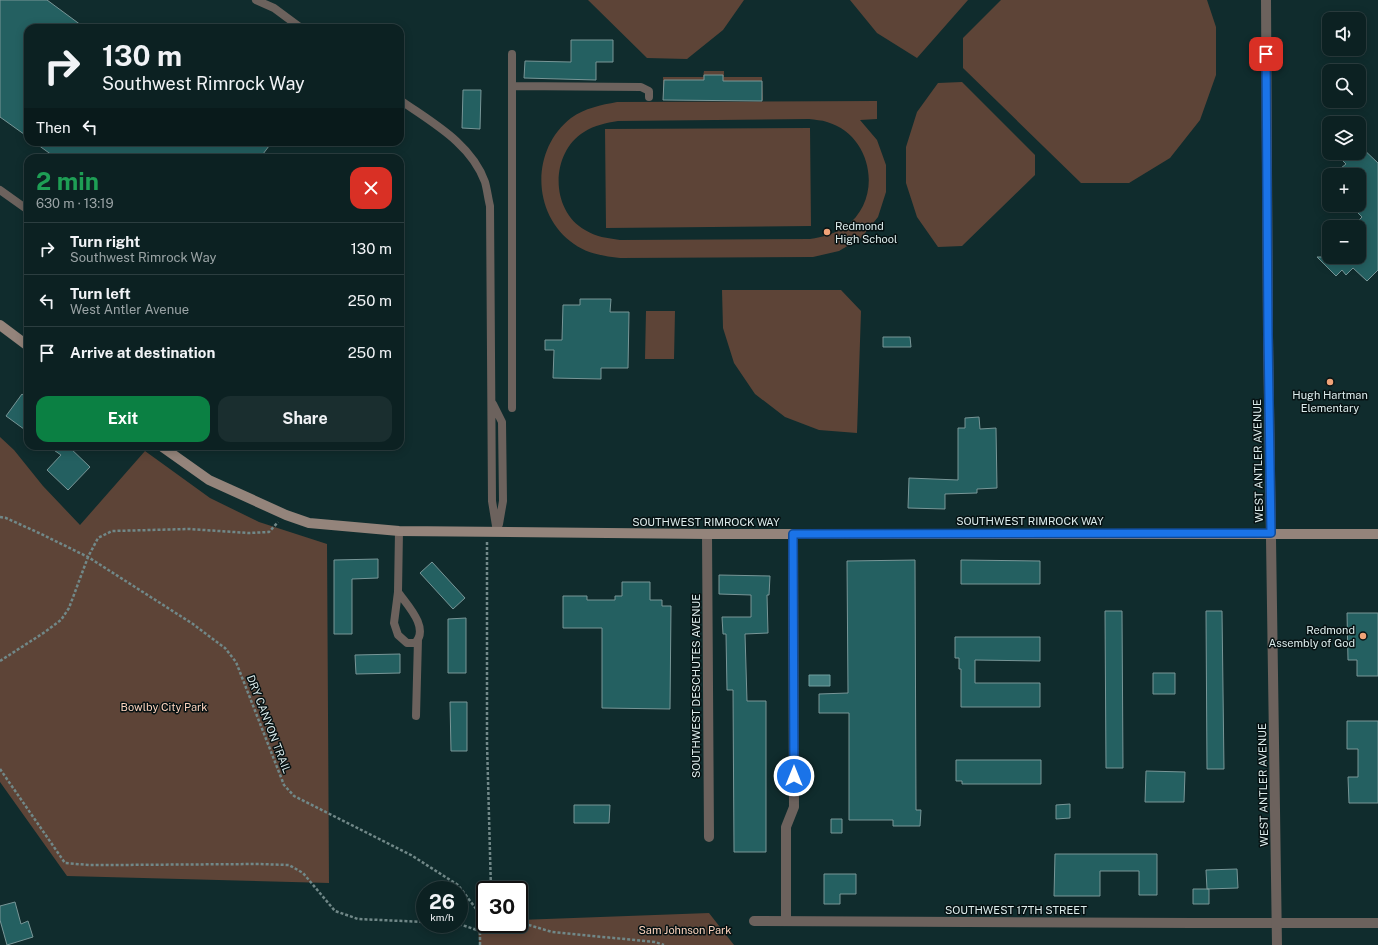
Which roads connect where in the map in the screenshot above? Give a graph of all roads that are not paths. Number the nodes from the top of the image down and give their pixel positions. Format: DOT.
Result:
graph roads {
  1 [pos="256,0"];
  2 [pos="1266,0"];
  3 [pos="296,24"];
  4 [pos="512,54"];
  5 [pos="512,86"];
  6 [pos="650,97"];
  7 [pos="404,103"];
  8 [pos="0,190"];
  9 [pos="24,207"];
  10 [pos="0,325"];
  11 [pos="24,343"];
  12 [pos="512,408"];
  13 [pos="167,450"];
  14 [pos="399,531"];
  15 [pos="492,532"];
  16 [pos="1271,533"];
  17 [pos="707,534"];
  18 [pos="793,534"];
  19 [pos="1378,534"];
  20 [pos="398,592"];
  21 [pos="418,639"];
  22 [pos="416,716"];
  23 [pos="709,837"];
  24 [pos="754,921"];
  25 [pos="786,921"];
  26 [pos="1277,923"];
  27 [pos="1378,923"];
  28 [pos="1277,945"];
  1 -- 3 [label="lane"];
  2 -- 16 [label="street, WEST ANTLER AVENUE"];
  4 -- 5 [label="lane"];
  5 -- 6 [label="lane"];
  5 -- 12 [label="lane"];
  7 -- 15 [label="lane"];
  8 -- 9 [label="lane"];
  10 -- 11 [label="main road"];
  13 -- 14 [label="main road, SOUTHWEST RIMROCK WAY"];
  14 -- 15 [label="main road, SOUTHWEST RIMROCK WAY"];
  14 -- 20 [label="lane"];
  15 -- 17 [label="main road, SOUTHWEST RIMROCK WAY"];
  16 -- 18 [label="main road, SOUTHWEST RIMROCK WAY"];
  16 -- 19 [label="main road, SOUTHWEST RIMROCK WAY"];
  16 -- 26 [label="street, WEST ANTLER AVENUE"];
  17 -- 18 [label="main road, SOUTHWEST RIMROCK WAY"];
  17 -- 23 [label="street, SOUTHWEST DESCHUTES AVENUE"];
  18 -- 25 [label="street"];
  20 -- 21 [label="lane"];
  20 -- 21 [label="lane"];
  21 -- 22 [label="lane"];
  24 -- 25 [label="street, SOUTHWEST 17TH STREET"];
  25 -- 26 [label="street, SOUTHWEST 17TH STREET"];
  26 -- 27 [label="street, SOUTHWEST 17TH STREET"];
  26 -- 28 [label="street, WEST ANTLER AVENUE"];
}
